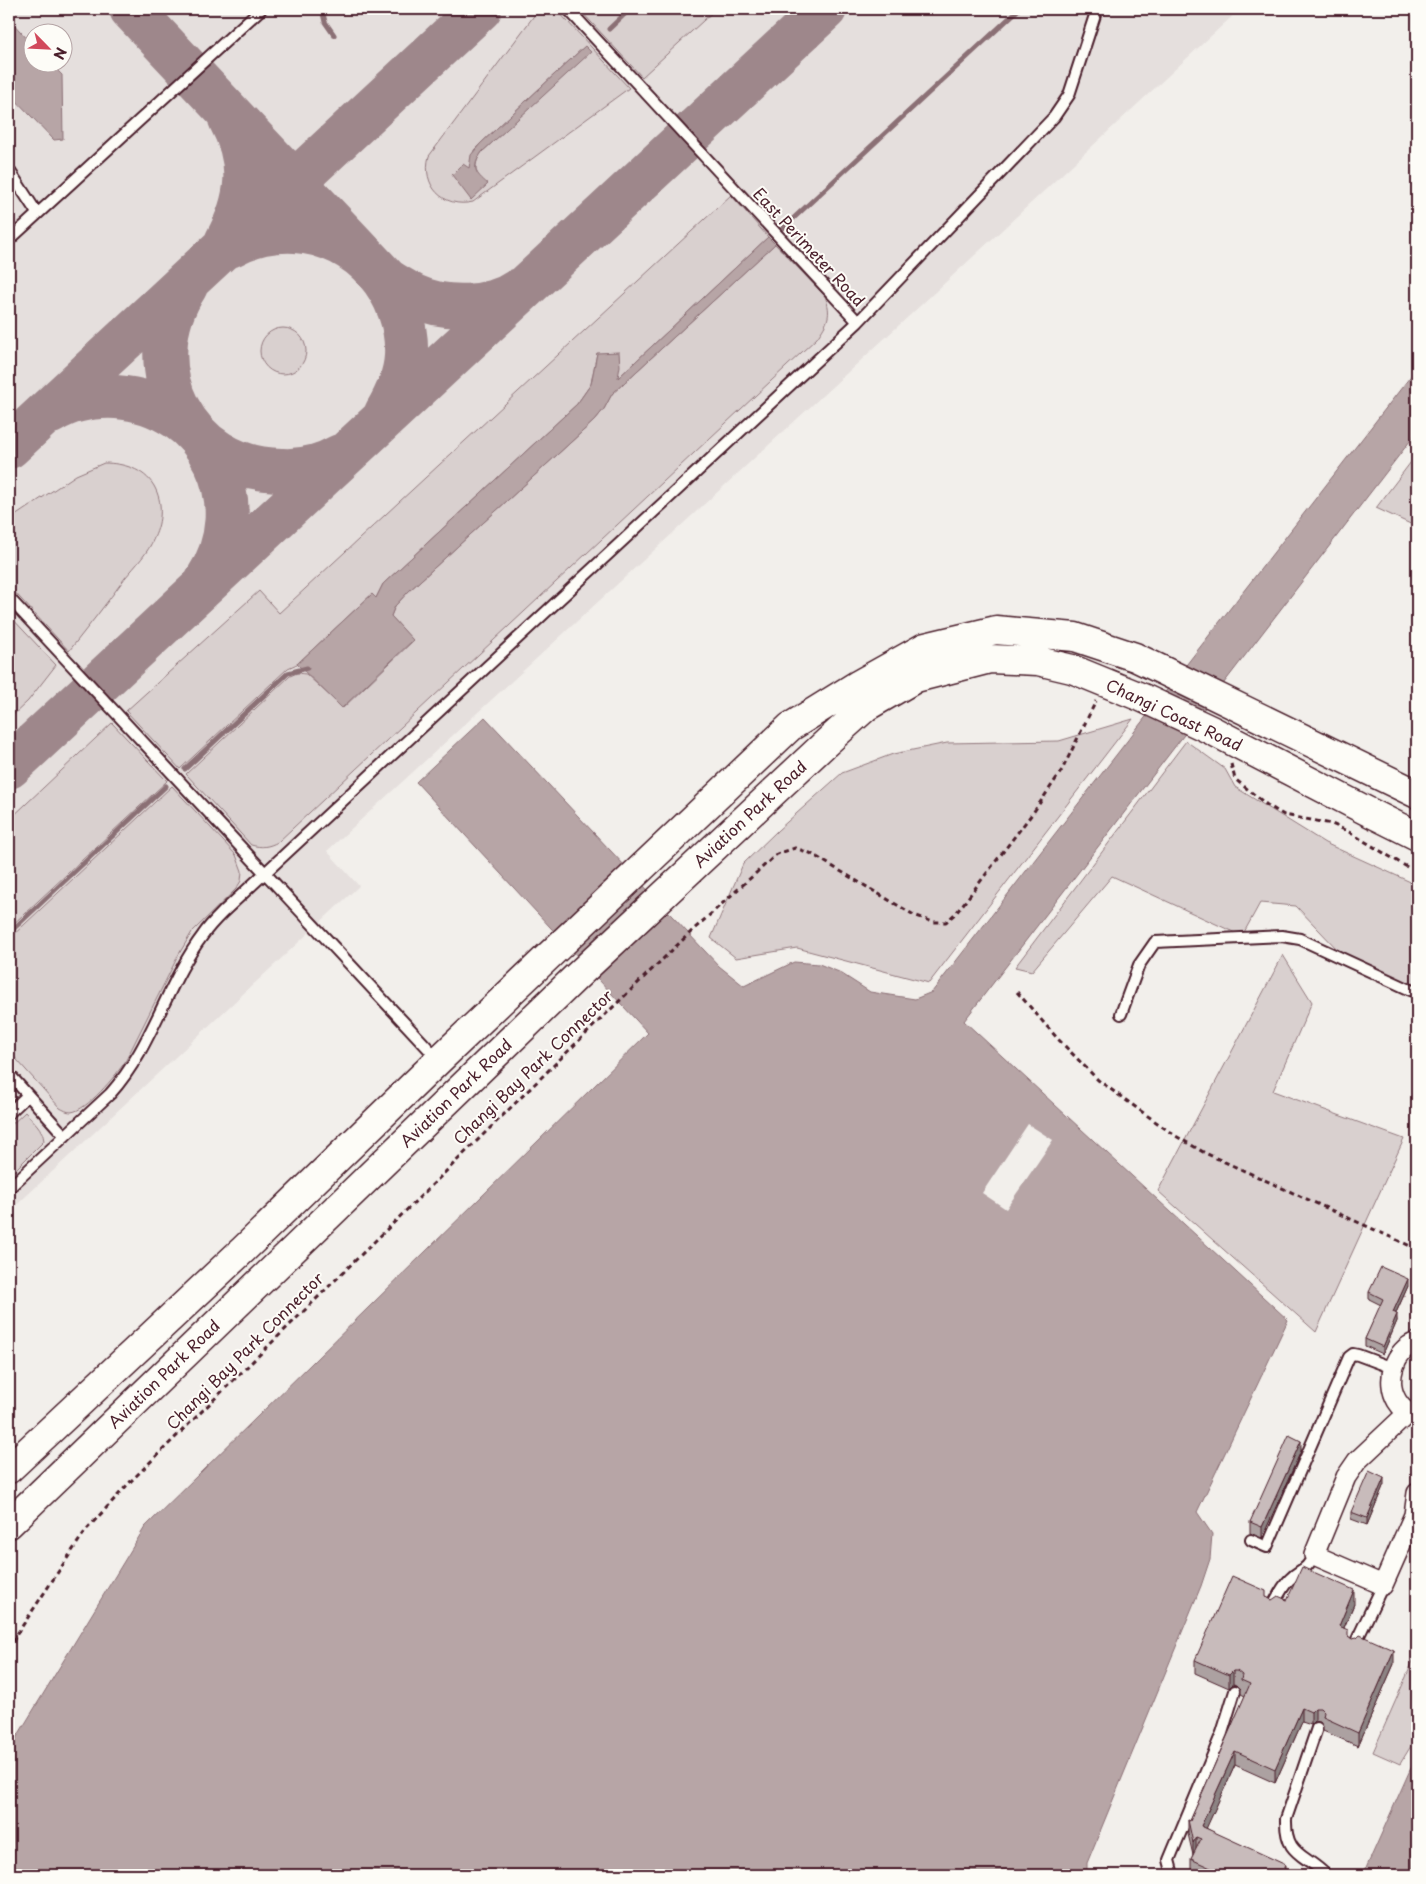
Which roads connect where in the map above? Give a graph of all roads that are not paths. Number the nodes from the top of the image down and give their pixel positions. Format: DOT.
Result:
graph roads {
  1 [pos="261,9"];
  2 [pos="568,9"];
  3 [pos="1097,9"];
  4 [pos="9,170"];
  5 [pos="37,213"];
  6 [pos="9,240"];
  7 [pos="858,322"];
  8 [pos="9,598"];
  9 [pos="916,678"];
  10 [pos="1417,794"];
  11 [pos="1412,828"];
  12 [pos="265,872"];
  13 [pos="1417,993"];
  14 [pos="1122,1014"];
  15 [pos="439,1060"];
  16 [pos="9,1074"];
  17 [pos="28,1095"];
  18 [pos="9,1113"];
  19 [pos="65,1136"];
  20 [pos="9,1188"];
  21 [pos="1417,1342"];
  22 [pos="1393,1368"];
  23 [pos="1413,1415"];
  24 [pos="9,1470"];
  25 [pos="1417,1493"];
  26 [pos="9,1524"];
  27 [pos="1251,1540"];
  28 [pos="1314,1554"];
  29 [pos="1383,1585"];
  30 [pos="1272,1607"];
  31 [pos="1354,1646"];
  32 [pos="1235,1691"];
  33 [pos="1317,1728"];
  34 [pos="1172,1875"];
  35 [pos="1326,1875"];
  1 -- 5 [label="lane"];
  2 -- 7 [label="lane, East Perimeter Road"];
  3 -- 7 [label="lane, East Perimeter Road"];
  4 -- 5 [label="lane"];
  5 -- 6 [label="lane"];
  7 -- 12 [label="lane"];
  8 -- 12 [label="lane"];
  9 -- 11 [label="main road, Changi Coast Road"];
  9 -- 26 [label="main road, Aviation Park Road"];
  10 -- 15 [label="main road"];
  12 -- 15 [label="lane"];
  12 -- 19 [label="lane"];
  13 -- 14 [label="lane"];
  15 -- 24 [label="main road"];
  16 -- 17 [label="lane"];
  17 -- 18 [label="lane"];
  17 -- 19 [label="lane"];
  19 -- 20 [label="lane"];
  21 -- 22 [label="street"];
  22 -- 23 [label="street"];
  22 -- 27 [label="lane"];
  23 -- 28 [label="street"];
  25 -- 29 [label="street"];
  28 -- 29 [label="street"];
  28 -- 30 [label="lane"];
  29 -- 31 [label="lane"];
  32 -- 34 [label="lane"];
  33 -- 35 [label="lane"];
}
